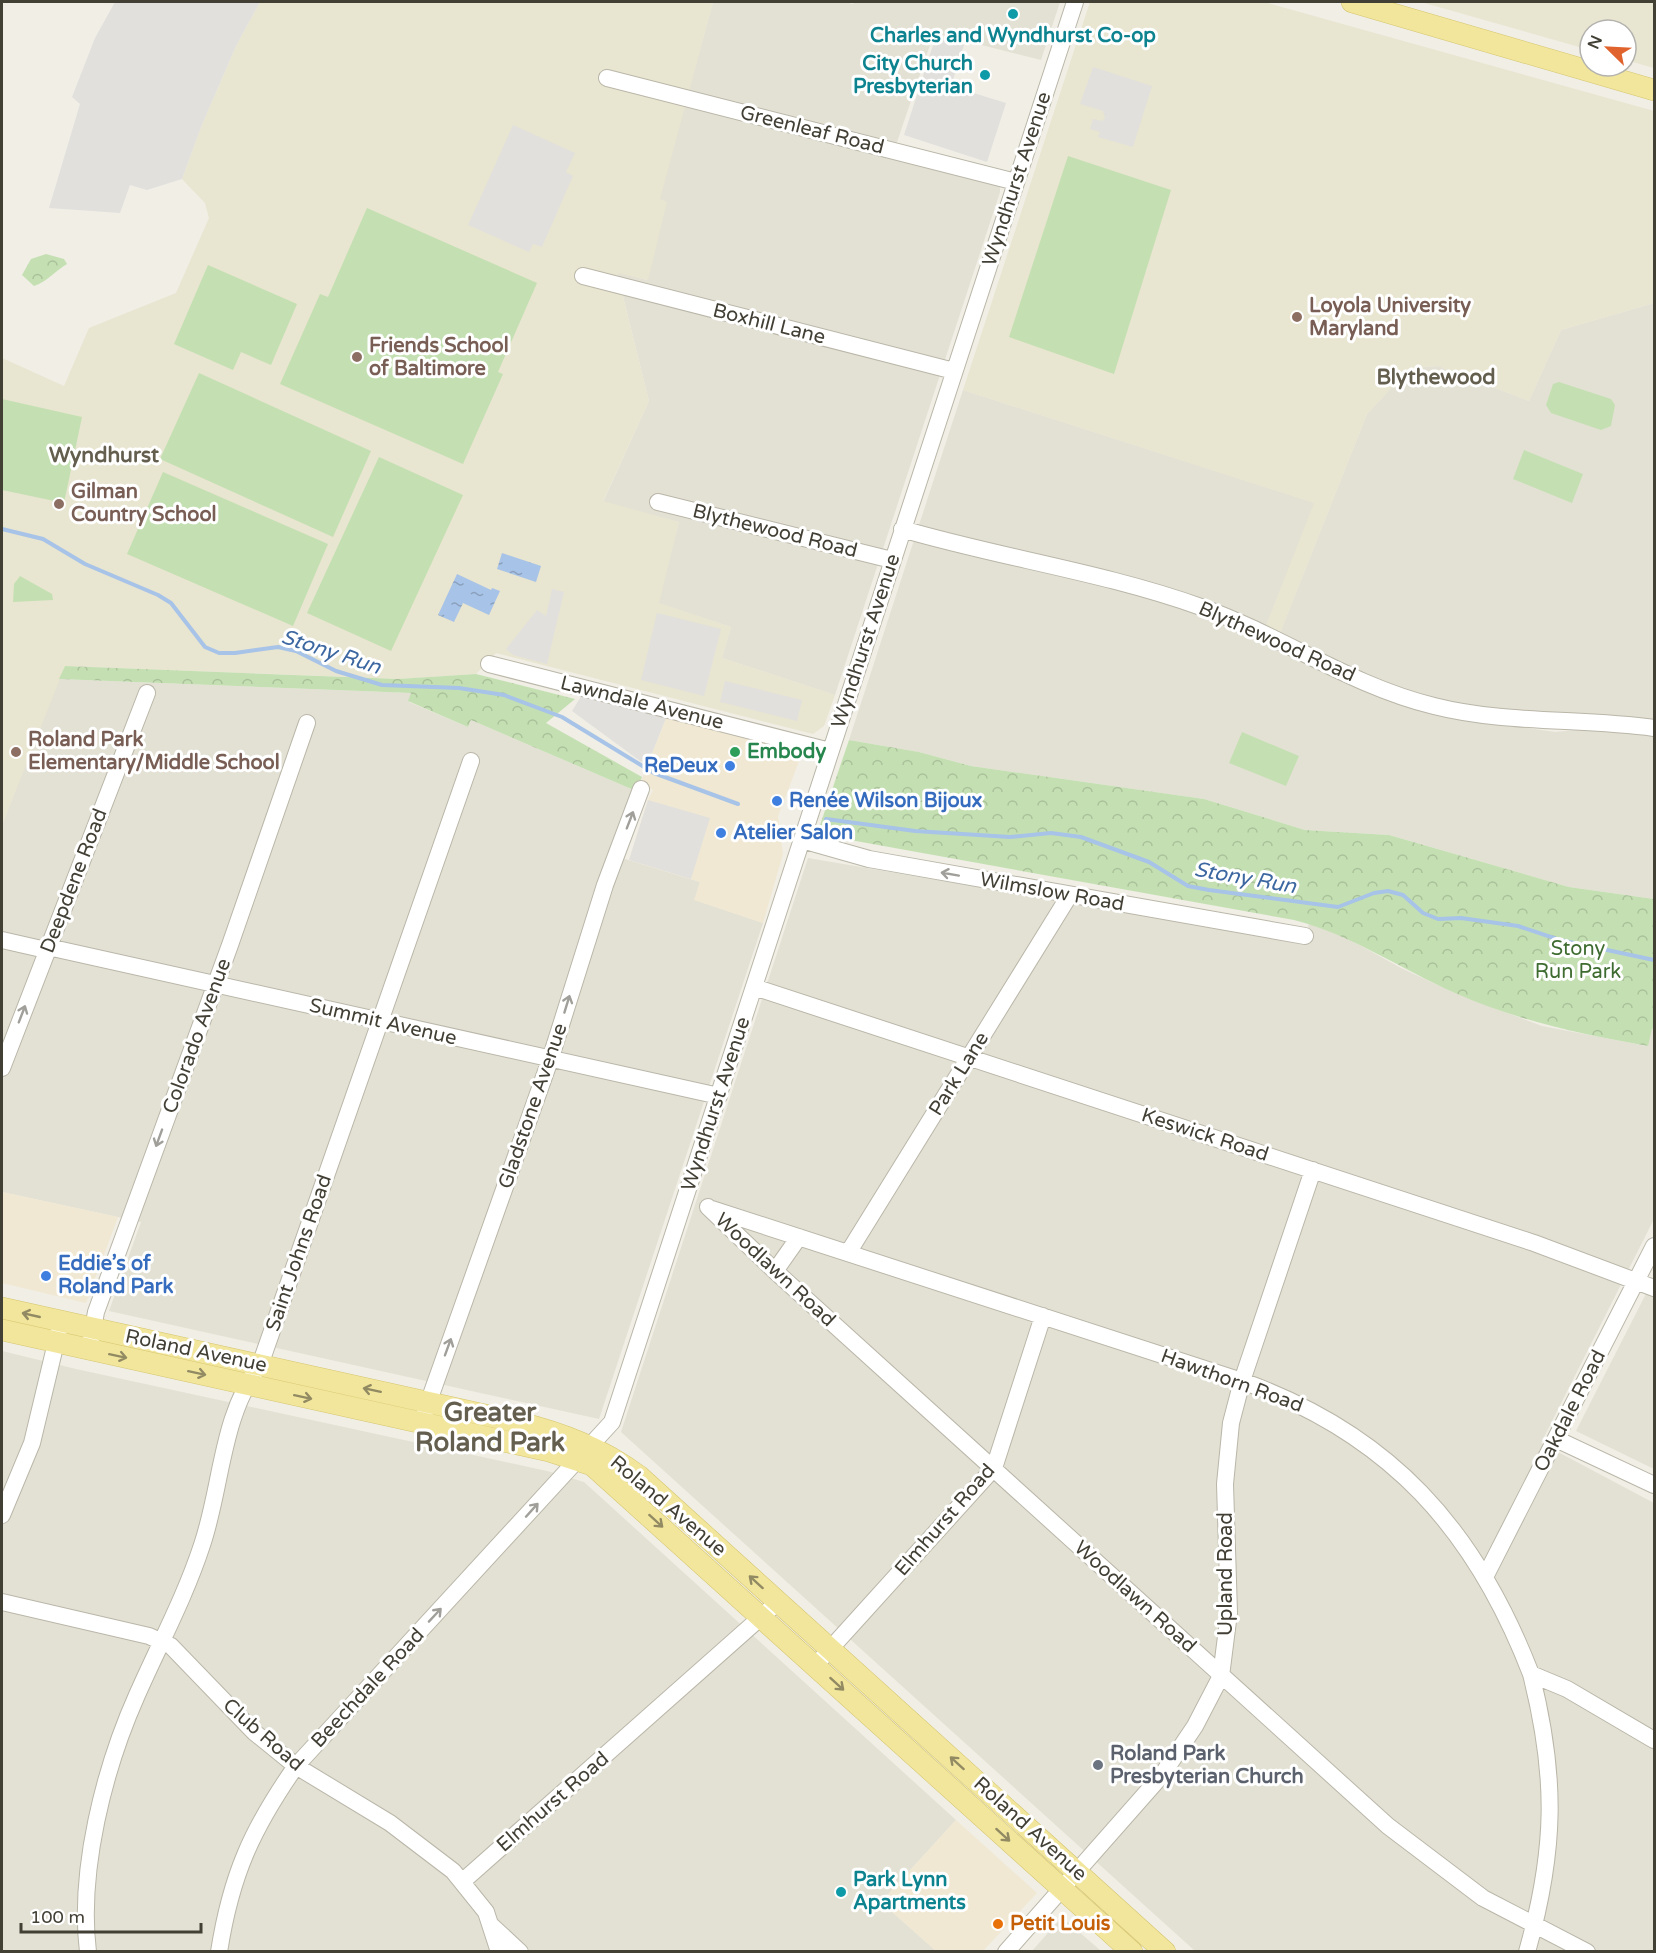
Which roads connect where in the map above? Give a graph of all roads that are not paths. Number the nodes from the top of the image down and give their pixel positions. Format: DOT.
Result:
graph roads {
  1 [pos="1075,2"];
  2 [pos="1352,2"];
  3 [pos="607,78"];
  4 [pos="1654,90"];
  5 [pos="1016,182"];
  6 [pos="583,276"];
  7 [pos="954,371"];
  8 [pos="658,502"];
  9 [pos="902,530"];
  10 [pos="892,560"];
  11 [pos="489,664"];
  12 [pos="147,693"];
  13 [pos="307,723"];
  14 [pos="1654,728"];
  15 [pos="831,751"];
  16 [pos="471,761"];
  17 [pos="642,789"];
  18 [pos="802,840"];
  19 [pos="1069,896"];
  20 [pos="1305,936"];
  21 [pos="2,940"];
  22 [pos="47,948"];
  23 [pos="215,984"];
  24 [pos="754,987"];
  25 [pos="381,1022"];
  26 [pos="970,1059"];
  27 [pos="550,1060"];
  28 [pos="2,1068"];
  29 [pos="719,1096"];
  30 [pos="1313,1170"];
  31 [pos="685,1200"];
  32 [pos="708,1207"];
  33 [pos="799,1237"];
  34 [pos="1654,1246"];
  35 [pos="848,1253"];
  36 [pos="776,1271"];
  37 [pos="1637,1280"];
  38 [pos="1654,1288"];
  39 [pos="2,1308"];
  40 [pos="1043,1316"];
  41 [pos="61,1321"];
  42 [pos="93,1328"];
  43 [pos="2,1330"];
  44 [pos="56,1344"];
  45 [pos="88,1350"];
  46 [pos="260,1365"];
  47 [pos="1242,1382"];
  48 [pos="246,1384"];
  49 [pos="429,1402"];
  50 [pos="421,1423"];
  51 [pos="1556,1439"];
  52 [pos="584,1452"];
  53 [pos="994,1468"];
  54 [pos="1654,1485"];
  55 [pos="2,1515"];
  56 [pos="1486,1575"];
  57 [pos="2,1602"];
  58 [pos="778,1602"];
  59 [pos="762,1617"];
  60 [pos="162,1641"];
  61 [pos="831,1648"];
  62 [pos="816,1665"];
  63 [pos="1531,1674"];
  64 [pos="1221,1676"];
  65 [pos="1654,1740"];
  66 [pos="296,1766"];
  67 [pos="1077,1873"];
  68 [pos="463,1881"];
  69 [pos="1063,1889"];
  70 [pos="492,1926"];
  71 [pos="1534,1927"];
  72 [pos="88,1952"];
  73 [pos="219,1952"];
  74 [pos="499,1952"];
  75 [pos="520,1952"];
  76 [pos="1006,1952"];
  77 [pos="1132,1952"];
  78 [pos="1165,1952"];
  79 [pos="1527,1952"];
  80 [pos="1587,1952"];
  1 -- 5 [label="street, Wyndhurst Avenue"];
  2 -- 4 [label="main road"];
  3 -- 5 [label="street, Greenleaf Road"];
  5 -- 7 [label="street, Wyndhurst Avenue"];
  6 -- 7 [label="street, Boxhill Lane"];
  7 -- 9 [label="street, Wyndhurst Avenue"];
  8 -- 10 [label="street, Blythewood Road"];
  9 -- 10 [label="street, Wyndhurst Avenue"];
  9 -- 14 [label="street, Blythewood Road"];
  10 -- 15 [label="street, Wyndhurst Avenue"];
  11 -- 15 [label="street, Lawndale Avenue"];
  12 -- 22 [label="street, Deepdene Road"];
  13 -- 23 [label="street, Colorado Avenue"];
  15 -- 18 [label="street, Wyndhurst Avenue"];
  16 -- 25 [label="street, Saint Johns Road"];
  27 -- 17 [label="street, Gladstone Avenue, one-way"];
  19 -- 18 [label="street, Wilmslow Road, one-way"];
  18 -- 24 [label="street, Wyndhurst Avenue"];
  19 -- 20 [label="street, Wilmslow Road"];
  19 -- 26 [label="street, Park Lane"];
  21 -- 22 [label="street, Summit Avenue"];
  22 -- 23 [label="street, Summit Avenue"];
  28 -- 22 [label="street, Deepdene Road, one-way"];
  23 -- 25 [label="street, Summit Avenue"];
  23 -- 42 [label="street, Colorado Avenue, one-way"];
  24 -- 26 [label="street, Keswick Road"];
  24 -- 29 [label="street, Wyndhurst Avenue"];
  25 -- 27 [label="street, Summit Avenue"];
  25 -- 46 [label="street, Saint Johns Road"];
  26 -- 30 [label="street, Keswick Road"];
  26 -- 35 [label="street, Park Lane"];
  27 -- 29 [label="street, Summit Avenue"];
  49 -- 27 [label="street, Gladstone Avenue, one-way"];
  29 -- 31 [label="street, Wyndhurst Avenue"];
  30 -- 37 [label="street, Keswick Road"];
  30 -- 47 [label="street, Upland Road"];
  31 -- 32 [label="street, Hawthorn Road"];
  31 -- 52 [label="street, Wyndhurst Avenue"];
  32 -- 33 [label="street, Hawthorn Road"];
  32 -- 36 [label="street, Woodlawn Road"];
  33 -- 35 [label="street, Hawthorn Road"];
  33 -- 36 [label="street"];
  34 -- 37 [label="street, Oakdale Road"];
  35 -- 40 [label="street, Hawthorn Road"];
  36 -- 53 [label="street, Woodlawn Road"];
  37 -- 38 [label="street, Keswick Road"];
  37 -- 51 [label="street, Oakdale Road"];
  41 -- 39 [label="main road, Roland Avenue, one-way"];
  40 -- 47 [label="street, Hawthorn Road"];
  40 -- 53 [label="street, Elmhurst Road"];
  41 -- 42 [label="main road, Roland Avenue"];
  41 -- 44 [label="street"];
  42 -- 45 [label="street, Colorado Avenue"];
  42 -- 46 [label="main road, Roland Avenue"];
  43 -- 44 [label="main road, Roland Avenue"];
  44 -- 45 [label="main road, Roland Avenue"];
  44 -- 55 [label="street"];
  45 -- 48 [label="main road, Roland Avenue, one-way"];
  46 -- 48 [label="street, Saint Johns Road"];
  49 -- 46 [label="main road, Roland Avenue, one-way"];
  47 -- 56 [label="street, Hawthorn Road"];
  47 -- 64 [label="street, Upland Road"];
  48 -- 50 [label="main road, Roland Avenue, one-way"];
  48 -- 60 [label="street, Saint Johns Road"];
  49 -- 50 [label="street, Gladstone Avenue"];
  49 -- 52 [label="main road, Roland Avenue"];
  50 -- 52 [label="main road, Roland Avenue"];
  51 -- 54 [label="street"];
  51 -- 56 [label="street, Oakdale Road"];
  58 -- 52 [label="main road, Roland Avenue, one-way"];
  52 -- 59 [label="main road, Roland Avenue, one-way"];
  66 -- 52 [label="street, Beechdale Road, one-way"];
  53 -- 61 [label="street, Elmhurst Road"];
  53 -- 64 [label="street, Woodlawn Road"];
  56 -- 63 [label="street, Hawthorn Road"];
  57 -- 60 [label="street, Club Road"];
  58 -- 59 [label="street, Elmhurst Road"];
  58 -- 61 [label="main road, Roland Avenue"];
  59 -- 62 [label="main road, Roland Avenue"];
  59 -- 68 [label="street, Elmhurst Road"];
  60 -- 66 [label="street, Club Road"];
  60 -- 72 [label="street, Saint Johns Road"];
  61 -- 62 [label="street, Elmhurst Road"];
  67 -- 61 [label="main road, Roland Avenue, one-way"];
  62 -- 69 [label="main road, Roland Avenue, one-way"];
  63 -- 65 [label="street"];
  63 -- 71 [label="street"];
  64 -- 67 [label="street, Upland Road"];
  64 -- 71 [label="street, Woodlawn Road"];
  66 -- 68 [label="street, Club Road"];
  66 -- 73 [label="street, Beechdale Road"];
  67 -- 69 [label="street, Upland Road"];
  67 -- 78 [label="main road, Roland Avenue"];
  68 -- 70 [label="street, Club Road"];
  69 -- 76 [label="street, Upland Road"];
  69 -- 77 [label="main road, Roland Avenue"];
  70 -- 74 [label="street, Club Road"];
  70 -- 75 [label="street, Club Road"];
  71 -- 79 [label="street"];
  71 -- 80 [label="street, Woodlawn Road"];
}
